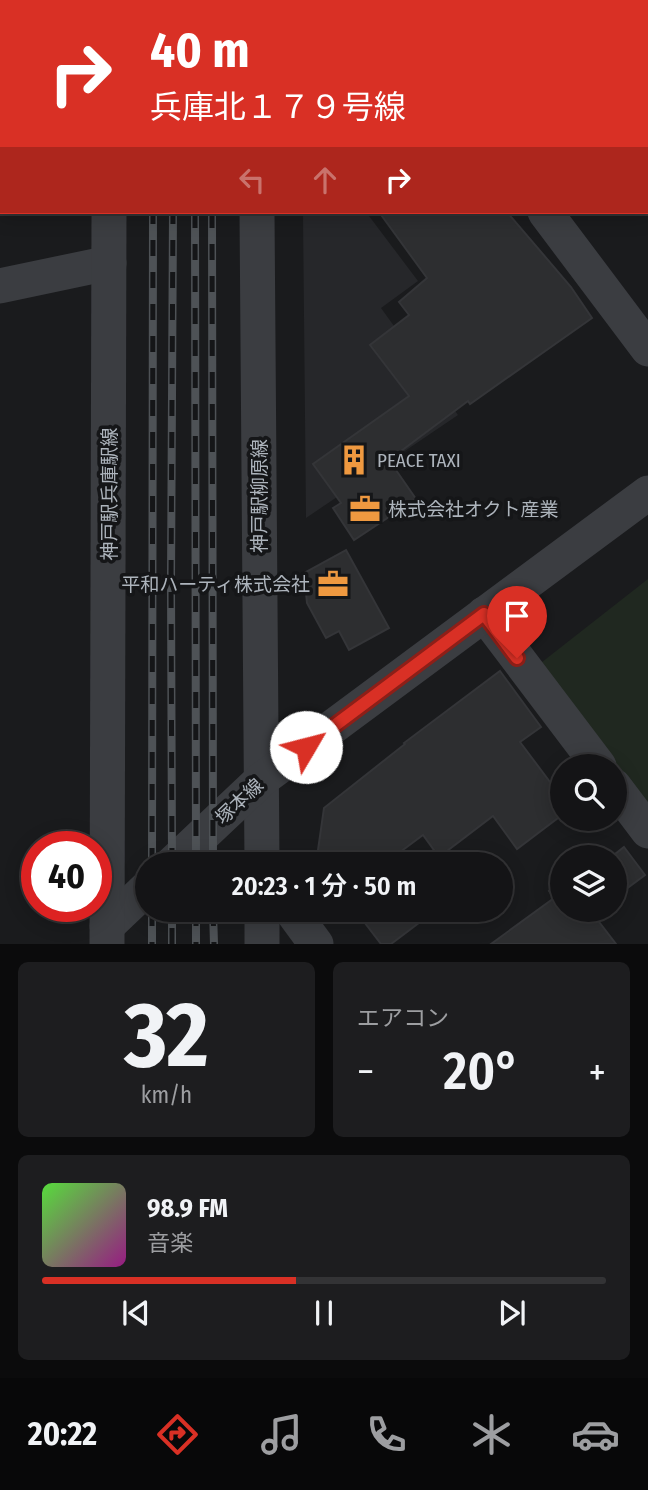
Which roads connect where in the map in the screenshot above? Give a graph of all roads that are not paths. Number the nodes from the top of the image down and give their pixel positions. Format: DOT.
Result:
graph roads {
  1 [pos="109,214"];
  2 [pos="257,214"];
  3 [pos="547,214"];
  4 [pos="109,263"];
  5 [pos="0,286"];
  6 [pos="648,349"];
  7 [pos="648,493"];
  8 [pos="484,614"];
  9 [pos="590,754"];
  10 [pos="261,780"];
  11 [pos="627,803"];
  12 [pos="648,831"];
  13 [pos="185,852"];
  14 [pos="262,852"];
  15 [pos="135,902"];
  16 [pos="262,922"];
  17 [pos="300,922"];
  18 [pos="107,935"];
  19 [pos="262,944"];
  20 [pos="316,944"];
  1 -- 4 [label="street, 神戸駅兵庫駅線"];
  2 -- 10 [label="street, 神戸駅柳原線"];
  3 -- 6 [label="street"];
  4 -- 5 [label="street"];
  4 -- 18 [label="street, 神戸駅兵庫駅線"];
  7 -- 8 [label="street, 塚本線"];
  8 -- 9 [label="street"];
  8 -- 10 [label="street, 塚本線"];
  10 -- 13 [label="street, 塚本線"];
  10 -- 14 [label="street, 神戸駅柳原線"];
  11 -- 12 [label="street"];
  15 -- 18 [label="street"];
  16 -- 19 [label="street"];
  17 -- 20 [label="street"];
}
